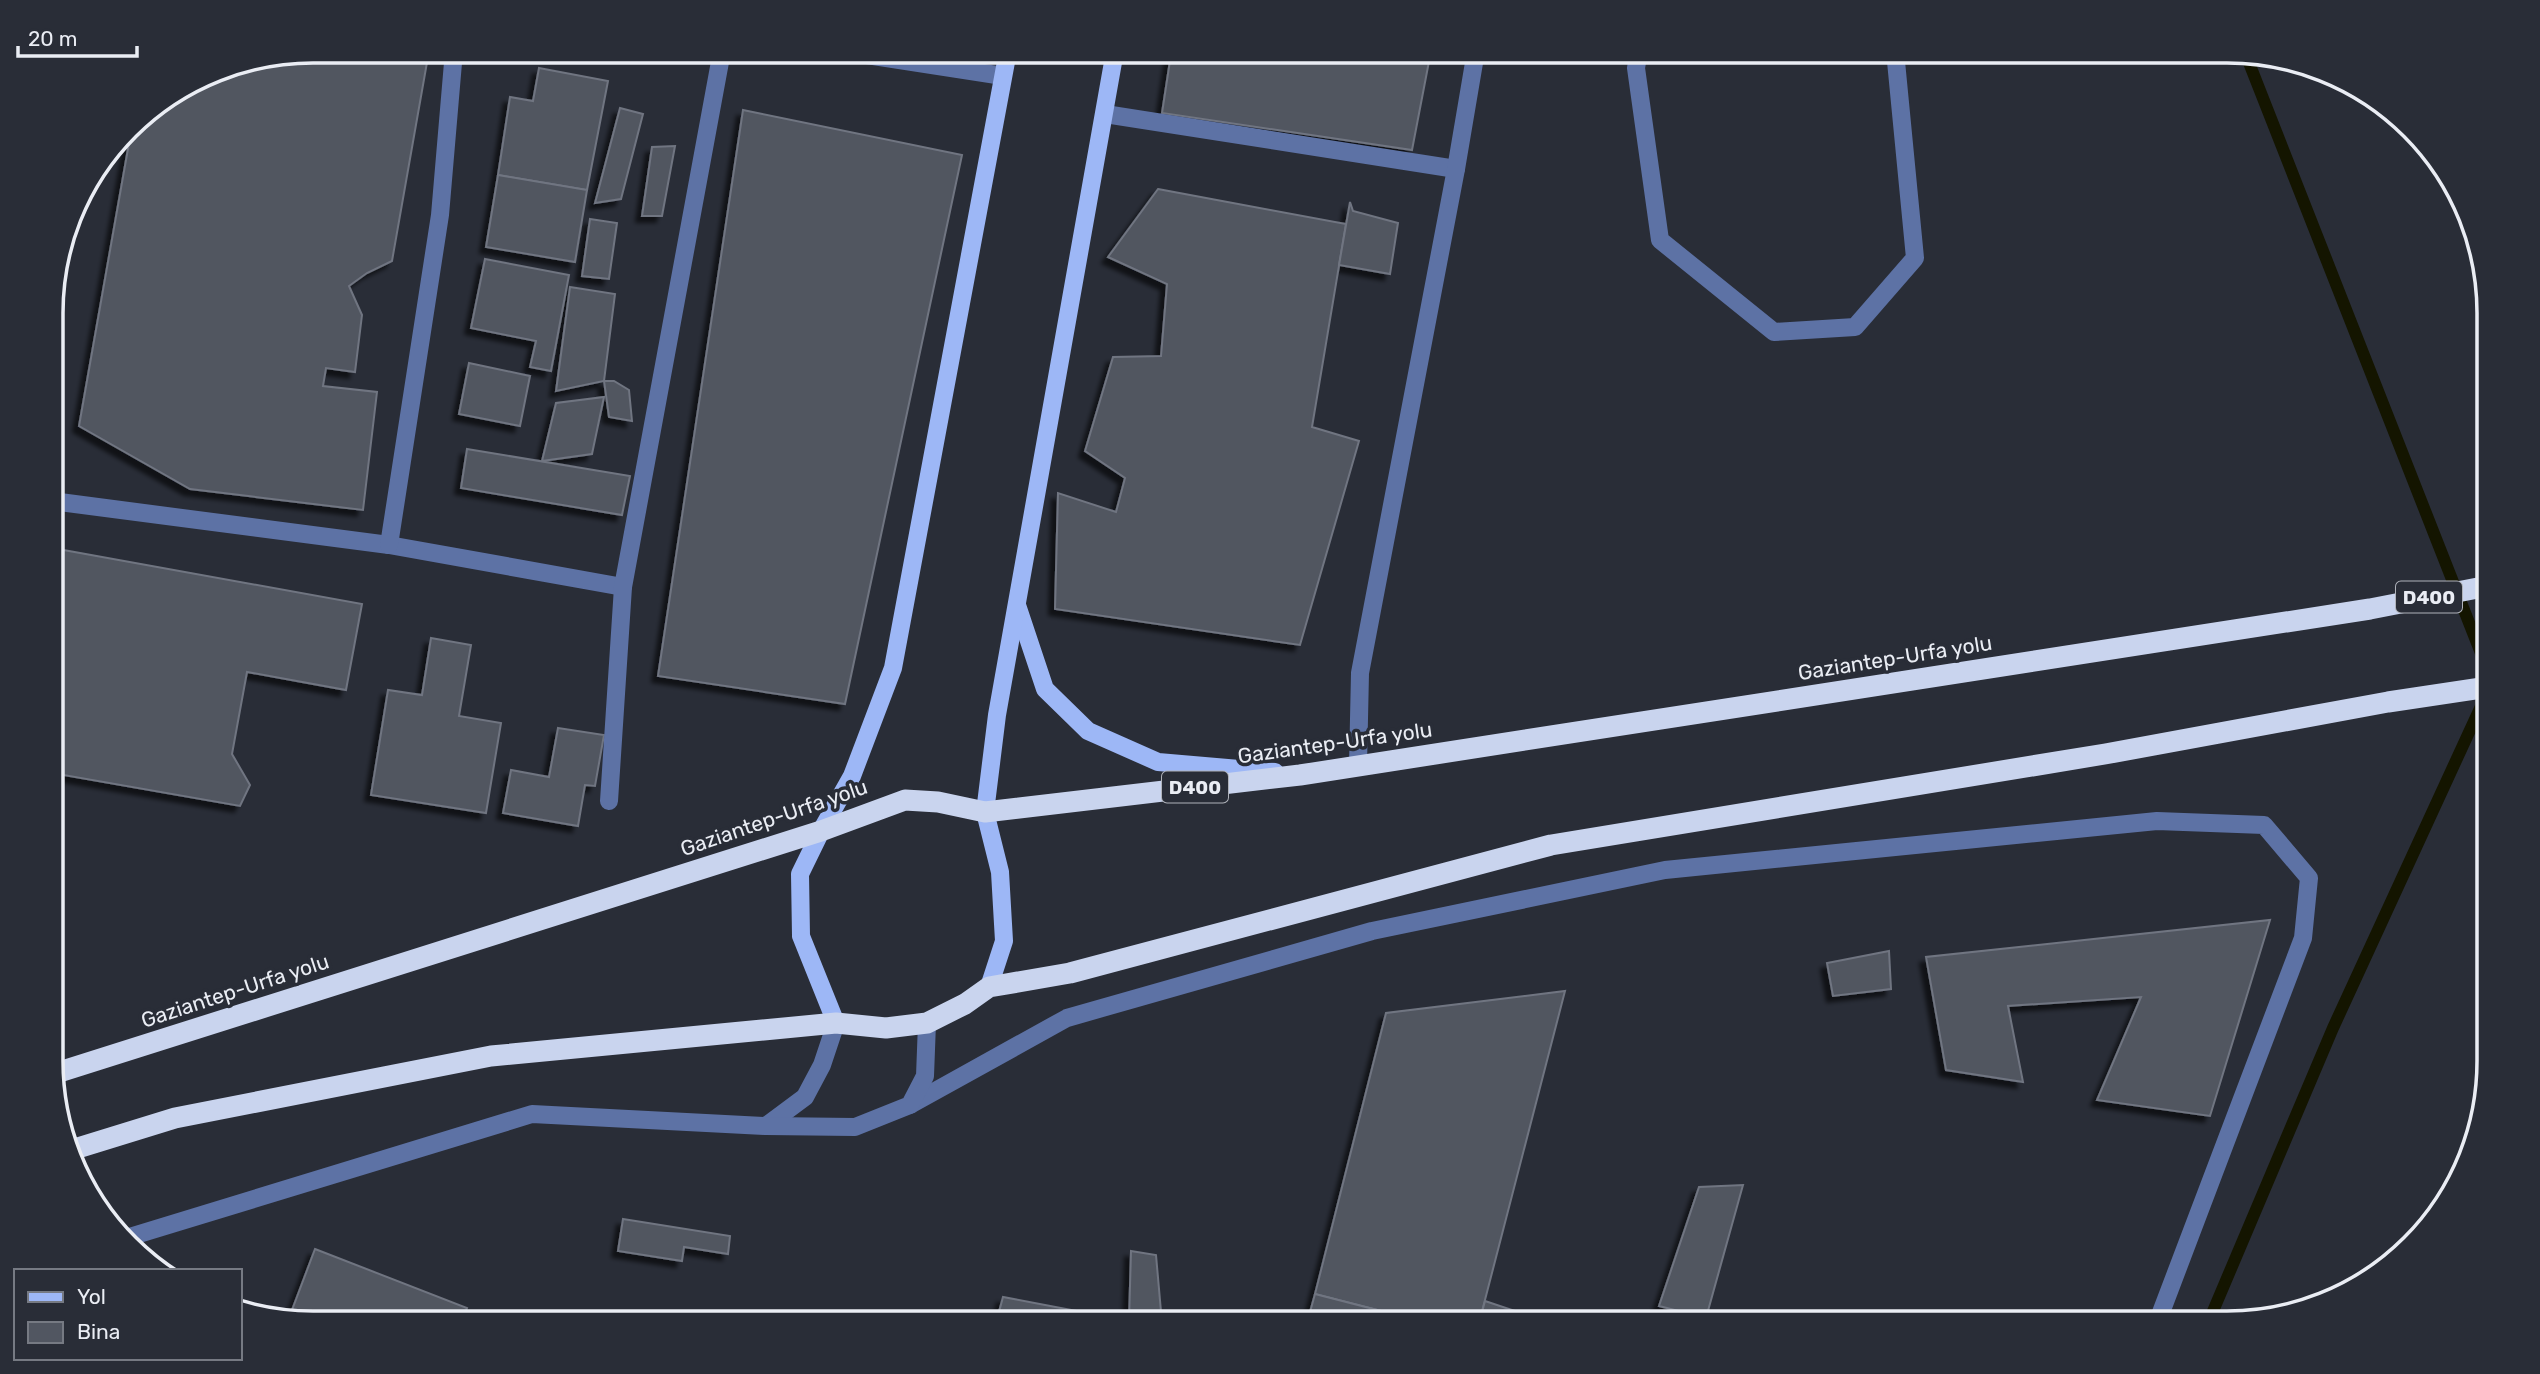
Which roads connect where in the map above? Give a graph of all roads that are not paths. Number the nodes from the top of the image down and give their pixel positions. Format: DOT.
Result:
graph roads {
  1 [pos="453,63"];
  2 [pos="720,63"];
  3 [pos="919,63"];
  4 [pos="1006,63"];
  5 [pos="1113,63"];
  6 [pos="1474,63"];
  7 [pos="1637,63"];
  8 [pos="1896,63"];
  9 [pos="1003,76"];
  10 [pos="1105,114"];
  11 [pos="1456,169"];
  12 [pos="64,503"];
  13 [pos="389,545"];
  14 [pos="623,587"];
  15 [pos="2477,588"];
  16 [pos="1016,602"];
  17 [pos="2477,690"];
  18 [pos="1358,765"];
  19 [pos="1300,775"];
  20 [pos="609,801"];
  21 [pos="985,812"];
  22 [pos="821,831"];
  23 [pos="989,987"];
  24 [pos="836,1023"];
  25 [pos="927,1024"];
  26 [pos="64,1071"];
  27 [pos="910,1105"];
  28 [pos="766,1126"];
  29 [pos="78,1148"];
  30 [pos="134,1236"];
  31 [pos="2162,1311"];
  1 -- 13 [label="street"];
  2 -- 14 [label="street"];
  3 -- 9 [label="street"];
  4 -- 9 [label="main road"];
  5 -- 10 [label="main road"];
  6 -- 11 [label="street"];
  7 -- 8 [label="street"];
  9 -- 22 [label="main road"];
  10 -- 11 [label="street"];
  10 -- 16 [label="main road"];
  11 -- 18 [label="street"];
  12 -- 13 [label="street"];
  13 -- 14 [label="street"];
  14 -- 20 [label="street"];
  15 -- 18 [label="highway, Gaziantep-Urfa yolu / D400"];
  16 -- 19 [label="main road"];
  16 -- 21 [label="main road"];
  17 -- 23 [label="highway"];
  18 -- 19 [label="highway, Gaziantep-Urfa yolu / D400"];
  19 -- 21 [label="highway, Gaziantep-Urfa yolu / D400"];
  21 -- 22 [label="highway, Gaziantep-Urfa yolu / D400"];
  21 -- 23 [label="main road"];
  22 -- 24 [label="main road"];
  22 -- 26 [label="highway, Gaziantep-Urfa yolu / D400"];
  23 -- 25 [label="highway"];
  24 -- 25 [label="highway"];
  24 -- 28 [label="street"];
  24 -- 29 [label="highway"];
  25 -- 27 [label="street"];
  27 -- 28 [label="street"];
  27 -- 31 [label="street"];
  28 -- 30 [label="street"];
}
